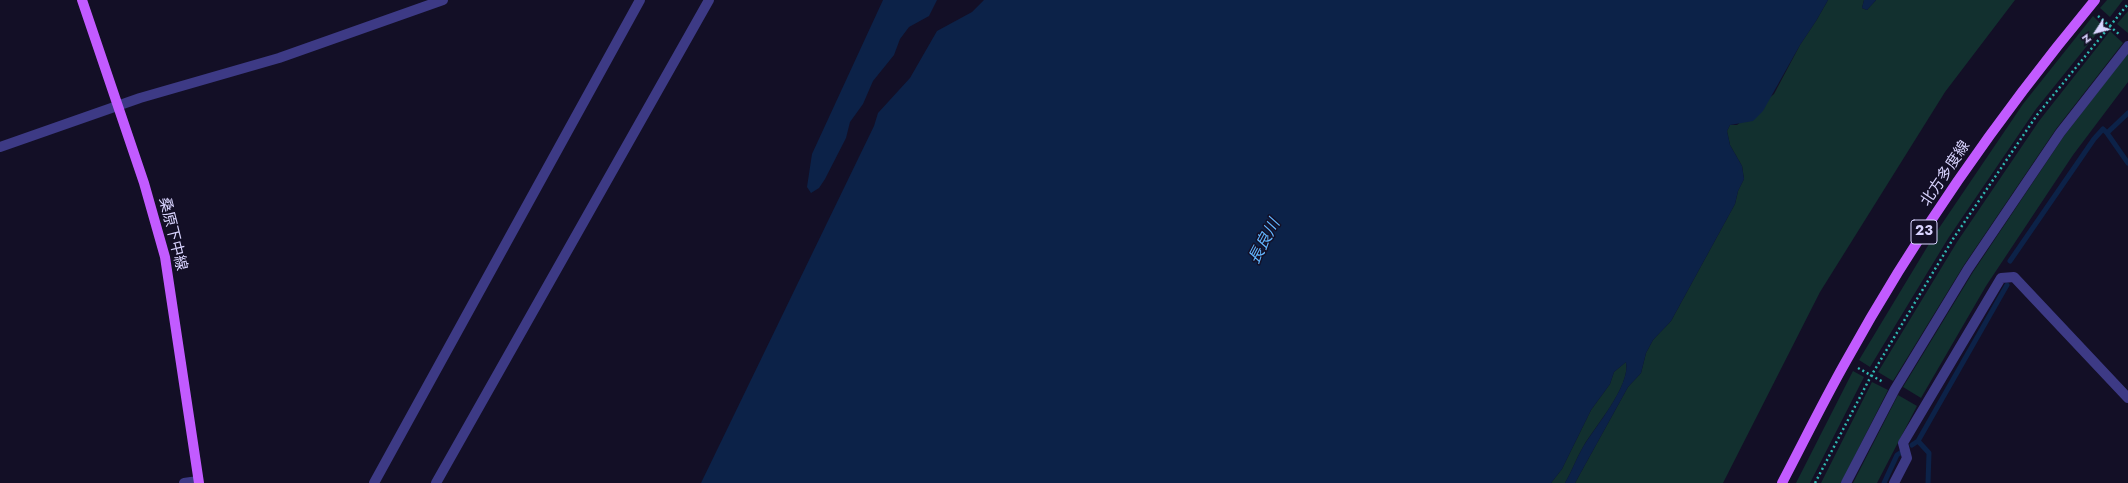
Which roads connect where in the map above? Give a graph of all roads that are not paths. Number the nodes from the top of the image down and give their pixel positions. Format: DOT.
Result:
graph roads {
  1 [pos="82,0"];
  2 [pos="442,0"];
  3 [pos="640,0"];
  4 [pos="708,0"];
  5 [pos="2092,4"];
  6 [pos="2126,42"];
  7 [pos="119,106"];
  8 [pos="0,147"];
  9 [pos="2128,398"];
  10 [pos="199,482"];
  11 [pos="184,483"];
  12 [pos="374,483"];
  13 [pos="436,483"];
  14 [pos="1782,483"];
  15 [pos="1846,483"];
  16 [pos="1894,483"];
  1 -- 7 [label="main road, 桑原下中線"];
  2 -- 7 [label="street"];
  3 -- 12 [label="street"];
  4 -- 13 [label="street"];
  5 -- 14 [label="main road, 北方多度線 / 23"];
  6 -- 15 [label="street"];
  7 -- 8 [label="street"];
  7 -- 10 [label="main road, 桑原下中線"];
  9 -- 16 [label="street"];
  10 -- 11 [label="street"];
}
